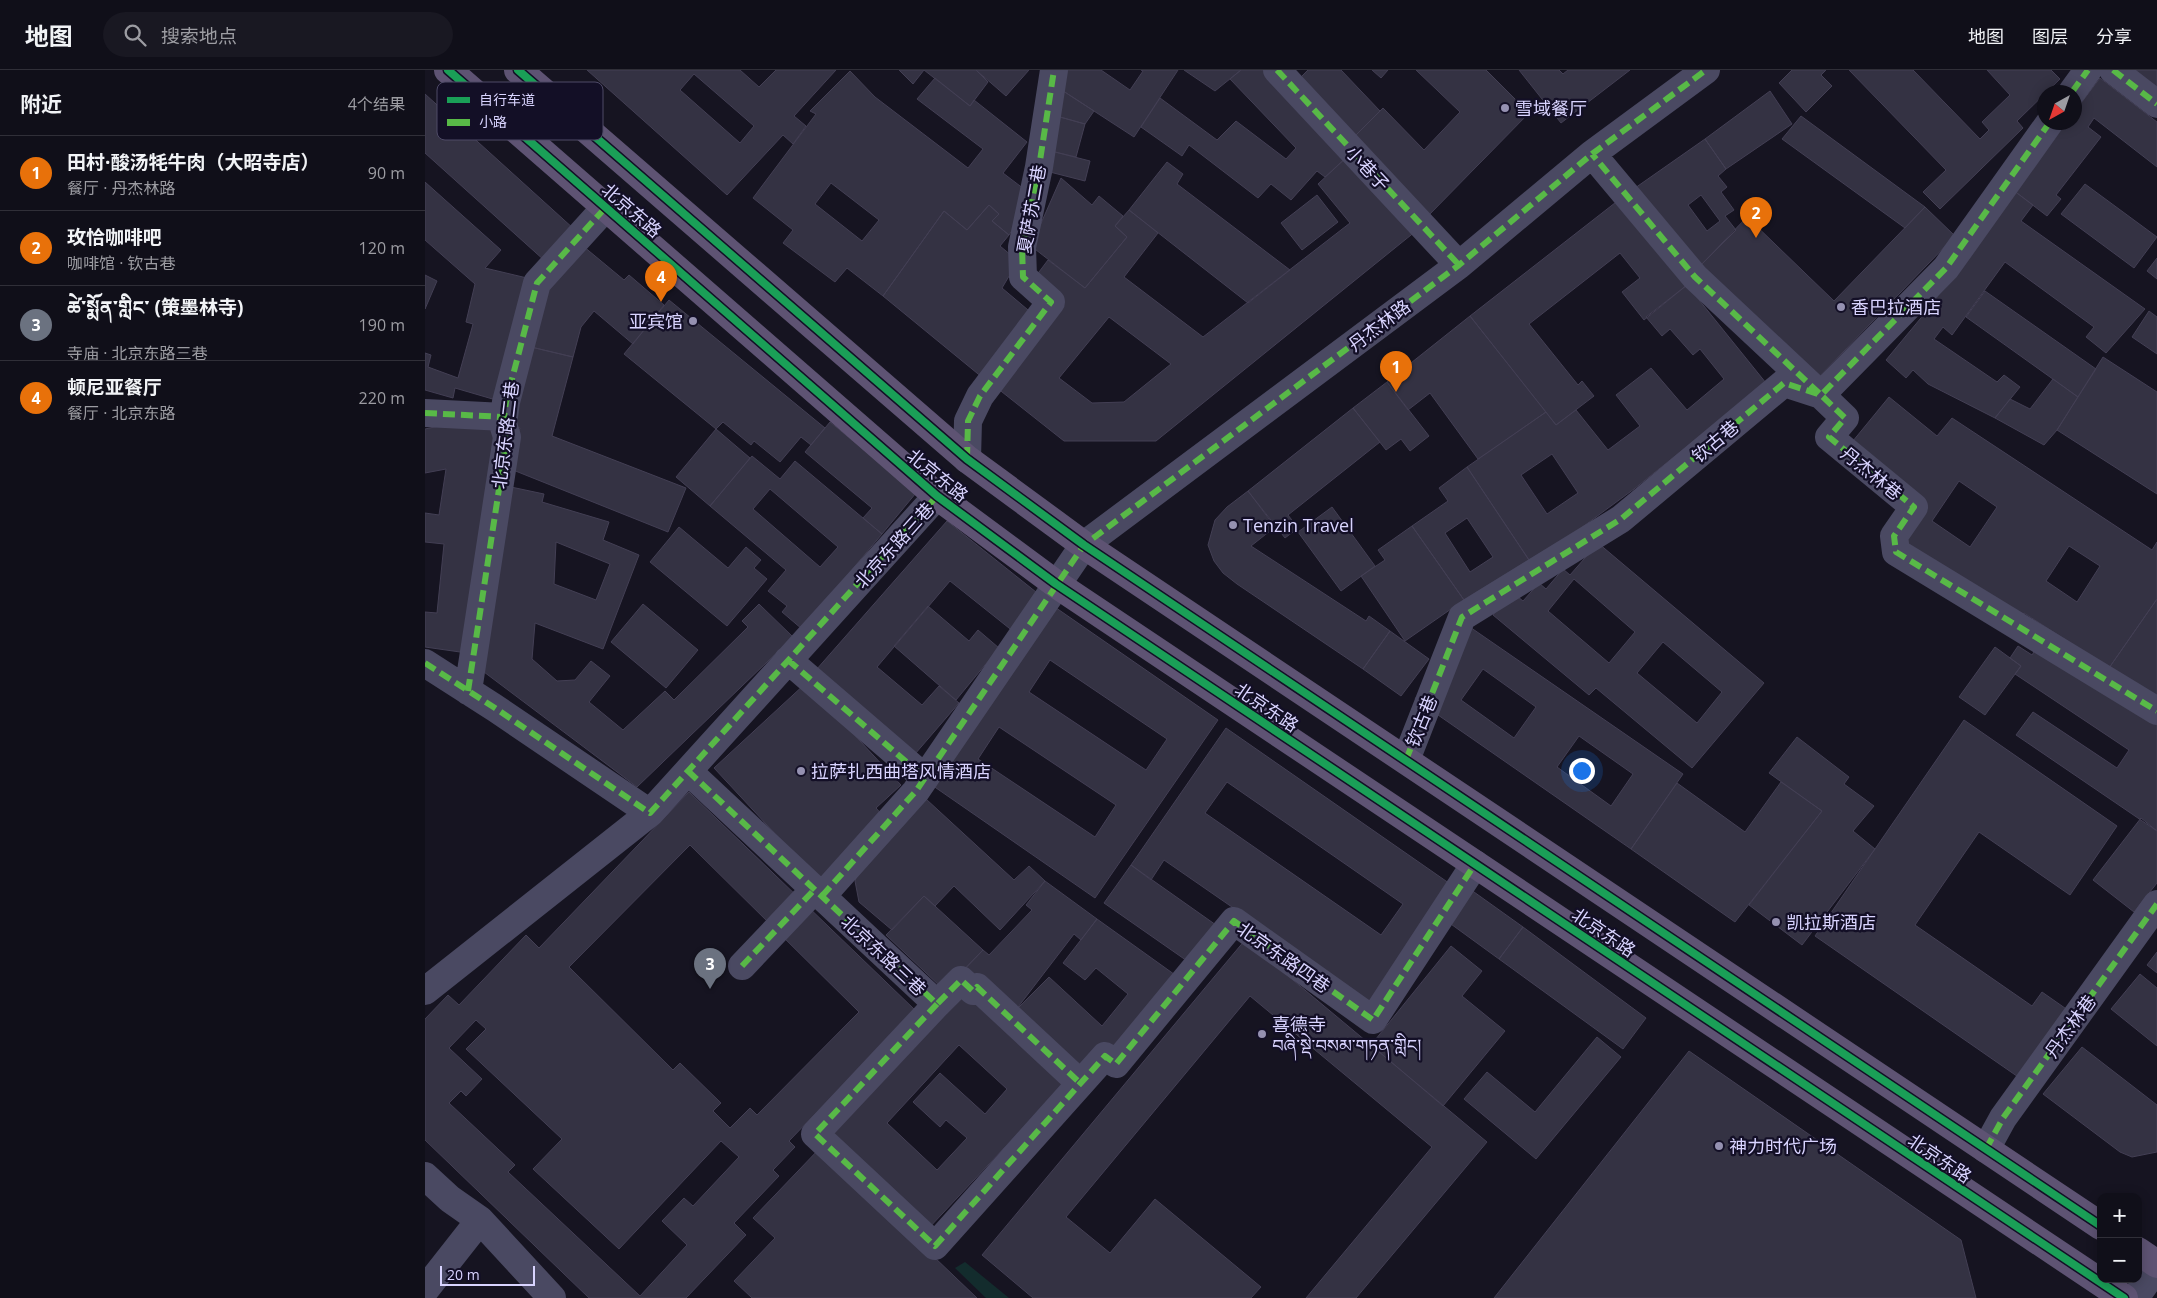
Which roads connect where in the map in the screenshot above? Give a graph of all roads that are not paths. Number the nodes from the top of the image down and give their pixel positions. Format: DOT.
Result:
graph roads {
  1 [pos="448,70"];
  2 [pos="518,70"];
  3 [pos="1054,70"];
  4 [pos="1277,70"];
  5 [pos="1706,70"];
  6 [pos="2088,70"];
  7 [pos="2113,70"];
  8 [pos="462,82"];
  9 [pos="532,82"];
  10 [pos="2077,85"];
  11 [pos="2157,104"];
  12 [pos="2044,130"];
  13 [pos="529,140"];
  14 [pos="599,140"];
  15 [pos="1592,154"];
  16 [pos="606,207"];
  17 [pos="1459,265"];
  18 [pos="1821,396"];
  19 [pos="425,413"];
  20 [pos="504,416"];
  21 [pos="967,459"];
  22 [pos="937,496"];
  23 [pos="1084,546"];
  24 [pos="1057,584"];
  25 [pos="788,660"];
  26 [pos="425,663"];
  27 [pos="468,691"];
  28 [pos="2157,711"];
  29 [pos="1406,760"];
  30 [pos="688,771"];
  31 [pos="925,778"];
  32 [pos="649,813"];
  33 [pos="1475,864"];
  34 [pos="818,893"];
  35 [pos="2157,904"];
  36 [pos="742,966"];
  37 [pos="425,991"];
  38 [pos="937,1004"];
  39 [pos="1080,1083"];
  40 [pos="1986,1150"];
  41 [pos="425,1176"];
  42 [pos="480,1220"];
  43 [pos="2097,1223"];
  44 [pos="2142,1254"];
  45 [pos="2157,1265"];
  46 [pos="425,1290"];
  47 [pos="552,1298"];
  48 [pos="2124,1298"];
  49 [pos="2135,1298"];
  1 -- 8 [label="main road, 北京东路"];
  2 -- 9 [label="main road, 北京东路"];
  3 -- 21 [label="street, 夏萨苏二巷"];
  4 -- 17 [label="street, 小巷子"];
  5 -- 15 [label="street, 丹杰林路"];
  6 -- 10 [label="street"];
  7 -- 11 [label="street"];
  12 -- 18 [label="street"];
  13 -- 16 [label="main road, 北京东路"];
  14 -- 21 [label="main road, 北京东路"];
  15 -- 17 [label="street, 丹杰林路"];
  15 -- 18 [label="street"];
  16 -- 20 [label="street, 北京东路二巷"];
  16 -- 22 [label="main road, 北京东路"];
  17 -- 23 [label="street, 丹杰林路"];
  18 -- 28 [label="street, 丹杰林巷"];
  18 -- 29 [label="street, 钦古巷"];
  19 -- 20 [label="street"];
  20 -- 27 [label="street, 北京东路二巷"];
  21 -- 23 [label="main road, 北京东路"];
  22 -- 24 [label="main road, 北京东路"];
  22 -- 25 [label="street, 北京东路三巷"];
  23 -- 24 [label="street, 丹杰林路"];
  23 -- 29 [label="main road, 北京东路"];
  24 -- 31 [label="street, 丹杰林路"];
  24 -- 33 [label="main road, 北京东路"];
  25 -- 30 [label="street, 北京东路三巷"];
  25 -- 31 [label="street"];
  26 -- 27 [label="street"];
  27 -- 32 [label="street"];
  29 -- 40 [label="main road, 北京东路"];
  30 -- 32 [label="street, 北京东路三巷"];
  30 -- 34 [label="street, 北京东路三巷"];
  31 -- 34 [label="street, 丹杰林路"];
  32 -- 37 [label="street, 北京东路三巷"];
  33 -- 39 [label="street, 北京东路四巷"];
  33 -- 48 [label="main road, 北京东路"];
  34 -- 36 [label="street, 丹杰林路"];
  34 -- 38 [label="street, 北京东路三巷"];
  35 -- 40 [label="street, 丹杰林巷"];
  38 -- 39 [label="street, 北京东路三巷"];
  38 -- 39 [label="street"];
  40 -- 43 [label="main road, 北京东路"];
  41 -- 42 [label="street"];
  42 -- 46 [label="street"];
  42 -- 47 [label="street"];
  44 -- 45 [label="main road"];
  45 -- 49 [label="street"];
}
